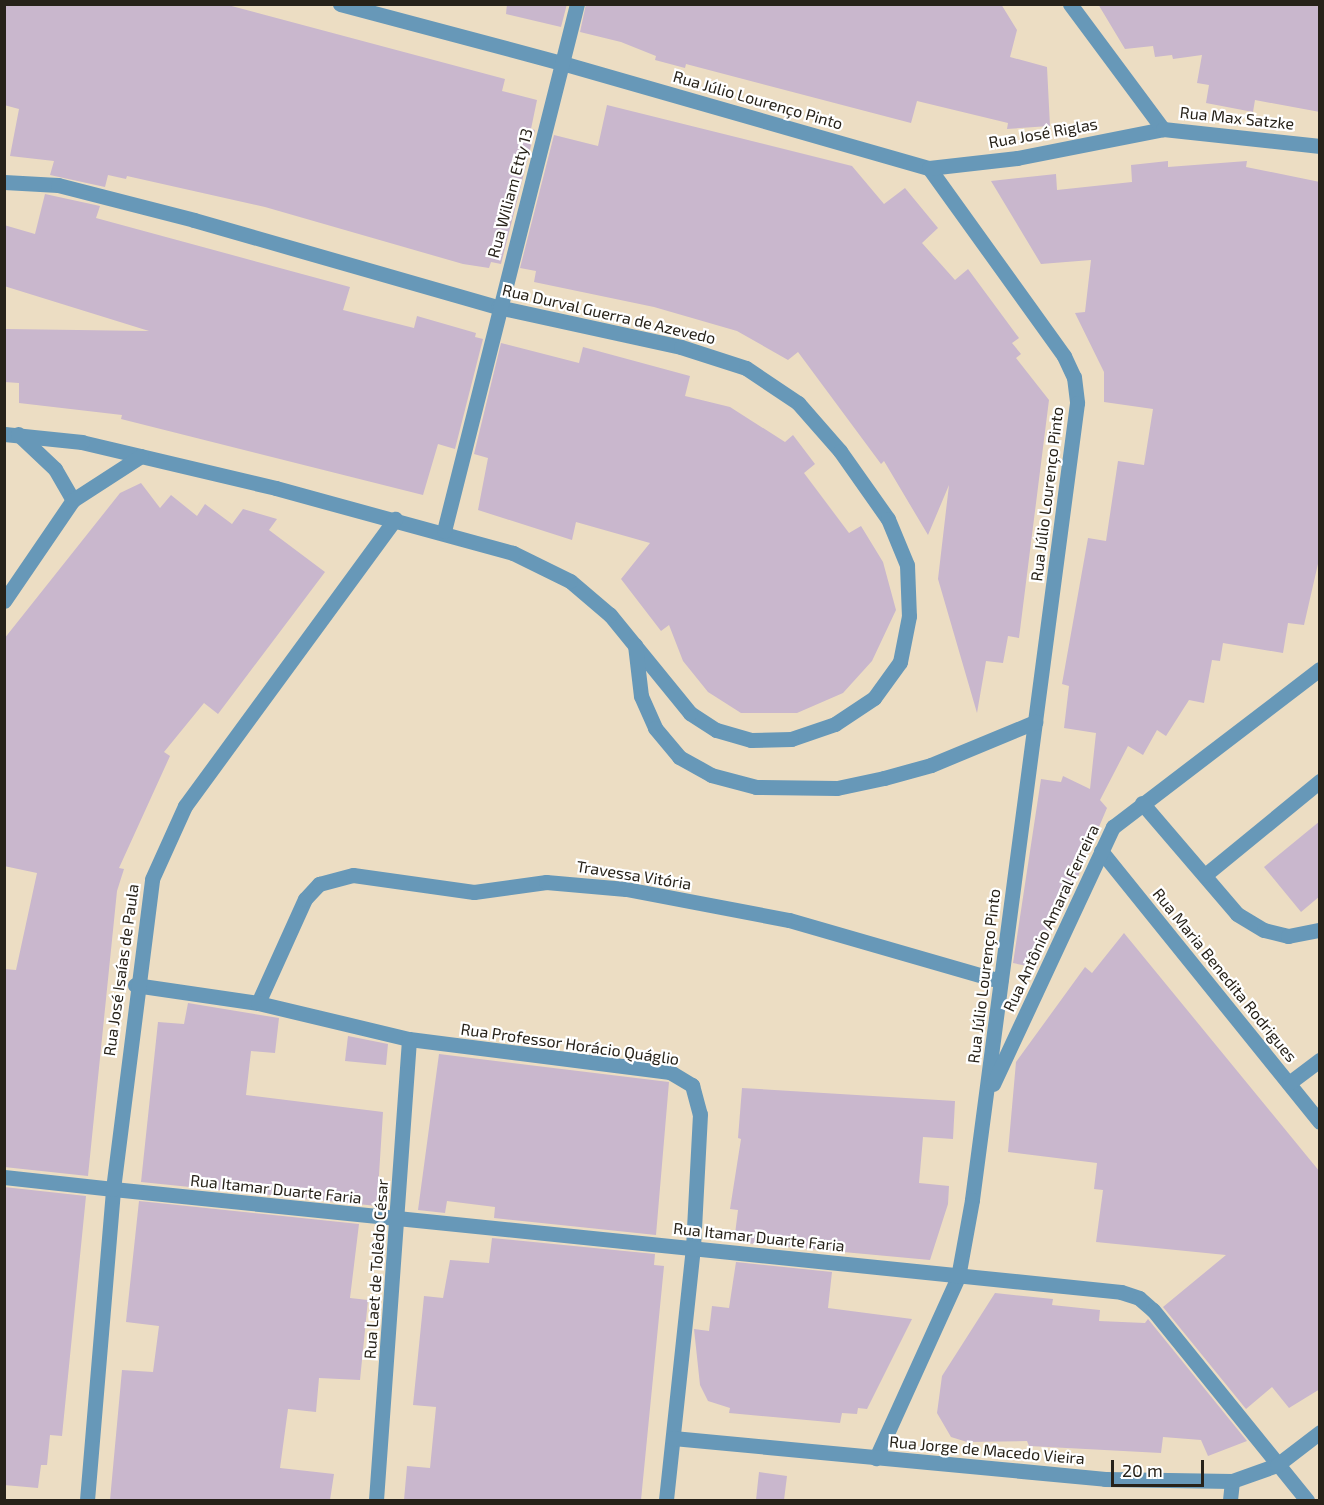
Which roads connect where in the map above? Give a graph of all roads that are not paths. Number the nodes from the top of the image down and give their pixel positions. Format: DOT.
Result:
graph roads {
  1 [pos="340,4"];
  2 [pos="577,4"];
  3 [pos="1070,4"];
  4 [pos="562,63"];
  5 [pos="1163,129"];
  6 [pos="1320,146"];
  7 [pos="929,168"];
  8 [pos="4,182"];
  9 [pos="498,307"];
  10 [pos="11,434"];
  11 [pos="141,456"];
  12 [pos="73,500"];
  13 [pos="395,519"];
  14 [pos="444,531"];
  15 [pos="4,601"];
  16 [pos="635,645"];
  17 [pos="1320,669"];
  18 [pos="1035,722"];
  19 [pos="1320,781"];
  20 [pos="1143,803"];
  21 [pos="1101,851"];
  22 [pos="1205,875"];
  23 [pos="1320,930"];
  24 [pos="1000,981"];
  25 [pos="135,985"];
  26 [pos="258,1003"];
  27 [pos="409,1039"];
  28 [pos="1320,1060"];
  29 [pos="1289,1083"];
  30 [pos="987,1097"];
  31 [pos="1320,1122"];
  32 [pos="4,1177"];
  33 [pos="113,1189"];
  34 [pos="399,1221"];
  35 [pos="693,1247"];
  36 [pos="958,1277"];
  37 [pos="1320,1432"];
  38 [pos="673,1438"];
  39 [pos="876,1458"];
  40 [pos="1277,1465"];
  41 [pos="1232,1481"];
  42 [pos="87,1500"];
  43 [pos="376,1500"];
  44 [pos="666,1500"];
  45 [pos="1230,1500"];
  46 [pos="1306,1500"];
  1 -- 4 [label="street, Rua Júlio Lourenço Pinto"];
  2 -- 4 [label="street, Rua Wiliam Etty 13"];
  3 -- 5 [label="street, Rua Max Satzke"];
  4 -- 7 [label="street, Rua Júlio Lourenço Pinto"];
  4 -- 9 [label="street, Rua Wiliam Etty 13"];
  5 -- 6 [label="street, Rua Max Satzke"];
  5 -- 7 [label="street, Rua José Riglas"];
  7 -- 18 [label="street, Rua Júlio Lourenço Pinto"];
  8 -- 9 [label="street, Rua Durval Guerra de Azevedo"];
  9 -- 14 [label="street, Rua Wiliam Etty 13"];
  9 -- 16 [label="street, Rua Durval Guerra de Azevedo"];
  10 -- 11 [label="street, Rua Durval Guerra de Azevedo"];
  10 -- 12 [label="street"];
  11 -- 12 [label="street"];
  11 -- 13 [label="street, Rua Durval Guerra de Azevedo"];
  12 -- 15 [label="street"];
  13 -- 14 [label="street, Rua Durval Guerra de Azevedo"];
  13 -- 25 [label="street, Rua José Isaías de Paula"];
  14 -- 16 [label="street, Rua Durval Guerra de Azevedo"];
  16 -- 18 [label="street"];
  17 -- 20 [label="street, Rua Antônio Amaral Ferreira"];
  18 -- 24 [label="street, Rua Júlio Lourenço Pinto"];
  19 -- 22 [label="street"];
  20 -- 21 [label="street, Rua Antônio Amaral Ferreira"];
  20 -- 22 [label="street"];
  21 -- 29 [label="street, Rua Maria Benedita Rodrigues"];
  21 -- 30 [label="street, Rua Antônio Amaral Ferreira"];
  22 -- 23 [label="street"];
  24 -- 26 [label="street, Travessa Vitória"];
  24 -- 30 [label="street, Rua Júlio Lourenço Pinto"];
  25 -- 26 [label="street, Rua Professor Horácio Quáglio"];
  25 -- 33 [label="street, Rua José Isaías de Paula"];
  26 -- 27 [label="street, Rua Professor Horácio Quáglio"];
  27 -- 34 [label="street, Rua Laet de Tolêdo César"];
  27 -- 35 [label="street, Rua Professor Horácio Quáglio"];
  28 -- 29 [label="street"];
  29 -- 31 [label="street, Rua Maria Benedita Rodrigues"];
  30 -- 36 [label="street, Rua Júlio Lourenço Pinto"];
  32 -- 33 [label="street, Rua Itamar Duarte Faria"];
  33 -- 34 [label="street, Rua Itamar Duarte Faria"];
  33 -- 42 [label="street, Rua José Isaías de Paula"];
  34 -- 35 [label="street, Rua Itamar Duarte Faria"];
  34 -- 43 [label="street, Rua Laet de Tolêdo César"];
  35 -- 36 [label="street, Rua Itamar Duarte Faria"];
  35 -- 38 [label="street, Rua Professor Horácio Quáglio"];
  36 -- 39 [label="street, Rua Júlio Lourenço Pinto"];
  36 -- 40 [label="street, Rua Itamar Duarte Faria"];
  37 -- 40 [label="street, Rua Jorge de Macedo Vieira"];
  38 -- 39 [label="street, Rua Jorge de Macedo Vieira"];
  38 -- 44 [label="street, Rua Professor Horácio Quáglio"];
  39 -- 41 [label="street, Rua Jorge de Macedo Vieira"];
  40 -- 41 [label="street, Rua Jorge de Macedo Vieira"];
  40 -- 46 [label="street, Rua Itamar Duarte Faria"];
  41 -- 45 [label="street"];
}
